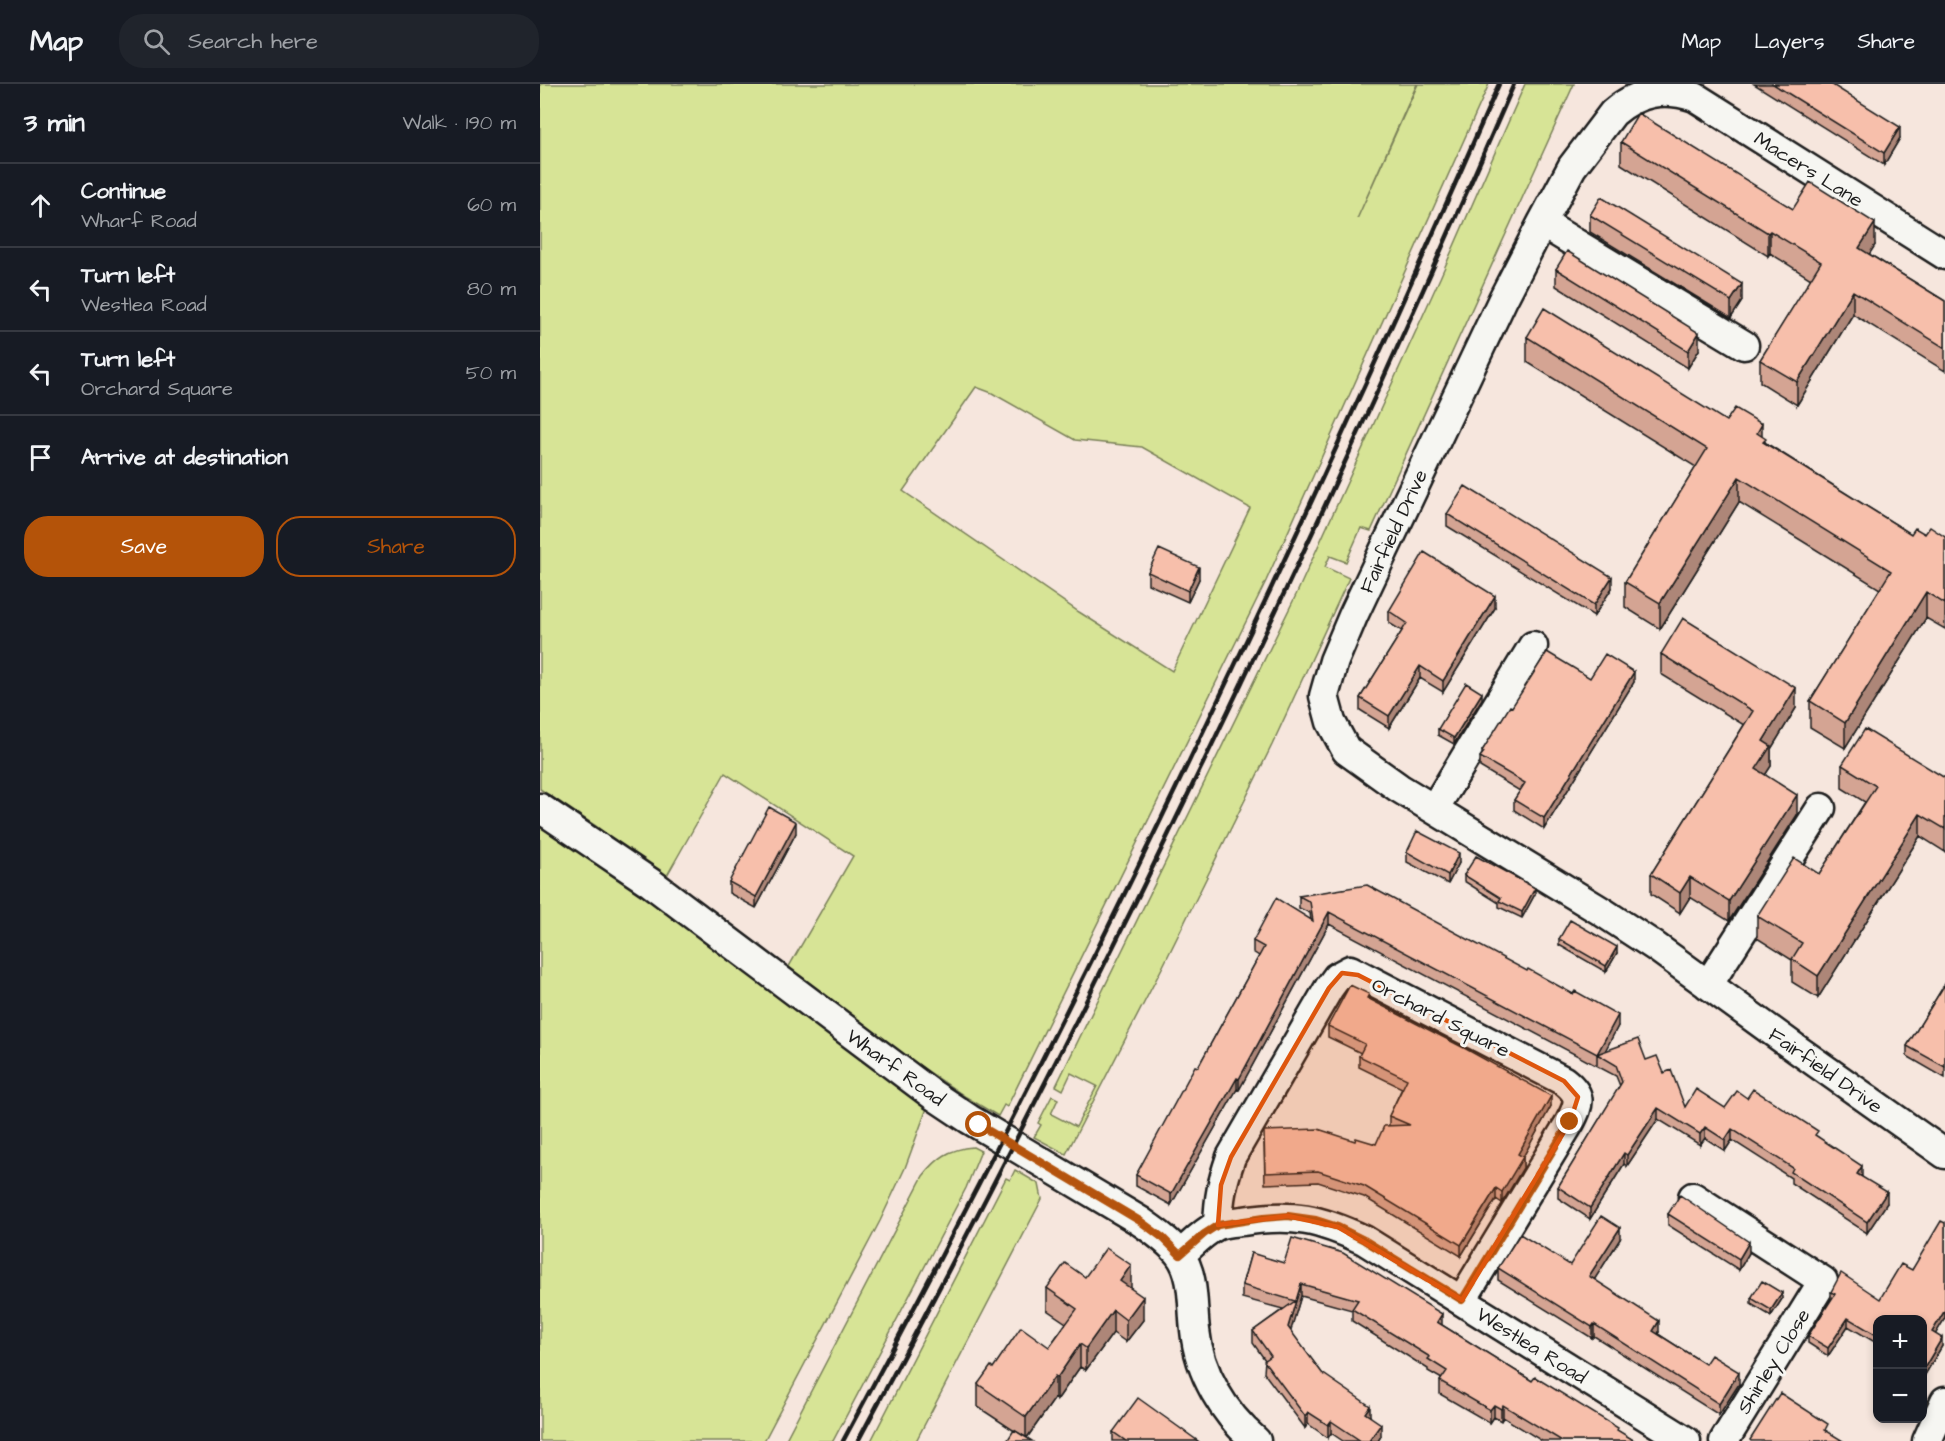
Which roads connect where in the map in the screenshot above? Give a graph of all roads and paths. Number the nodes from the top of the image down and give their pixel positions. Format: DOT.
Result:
graph roads {
  1 [pos="1670,90"];
  2 [pos="1542,223"];
  3 [pos="1945,255"];
  4 [pos="1744,345"];
  5 [pos="1533,646"];
  6 [pos="540,808"];
  7 [pos="1821,808"];
  8 [pos="1434,809"];
  9 [pos="1707,985"];
  10 [pos="1945,1154"];
  11 [pos="1693,1197"];
  12 [pos="1218,1225"];
  13 [pos="1180,1255"];
  14 [pos="1462,1300"];
  15 [pos="1943,1411"];
  16 [pos="1257,1441"];
  17 [pos="1686,1441"];
  18 [pos="1724,1441"];
  19 [pos="1927,1441"];
  1 -- 2 [label="street, Fairfield Drive"];
  1 -- 3 [label="street, Macers Lane"];
  2 -- 4 [label="street"];
  2 -- 8 [label="street, Fairfield Drive"];
  5 -- 8 [label="street"];
  6 -- 13 [label="street, Wharf Road"];
  7 -- 9 [label="street"];
  8 -- 9 [label="street, Fairfield Drive"];
  9 -- 10 [label="street, Fairfield Drive"];
  11 -- 18 [label="street, Shirley Close"];
  12 -- 13 [label="street, Westlea Road"];
  12 -- 14 [label="street, Westlea Road"];
  12 -- 14 [label="street, Orchard Square"];
  13 -- 16 [label="street, Wharf Road"];
  14 -- 17 [label="street, Westlea Road"];
  15 -- 19 [label="street"];
}
